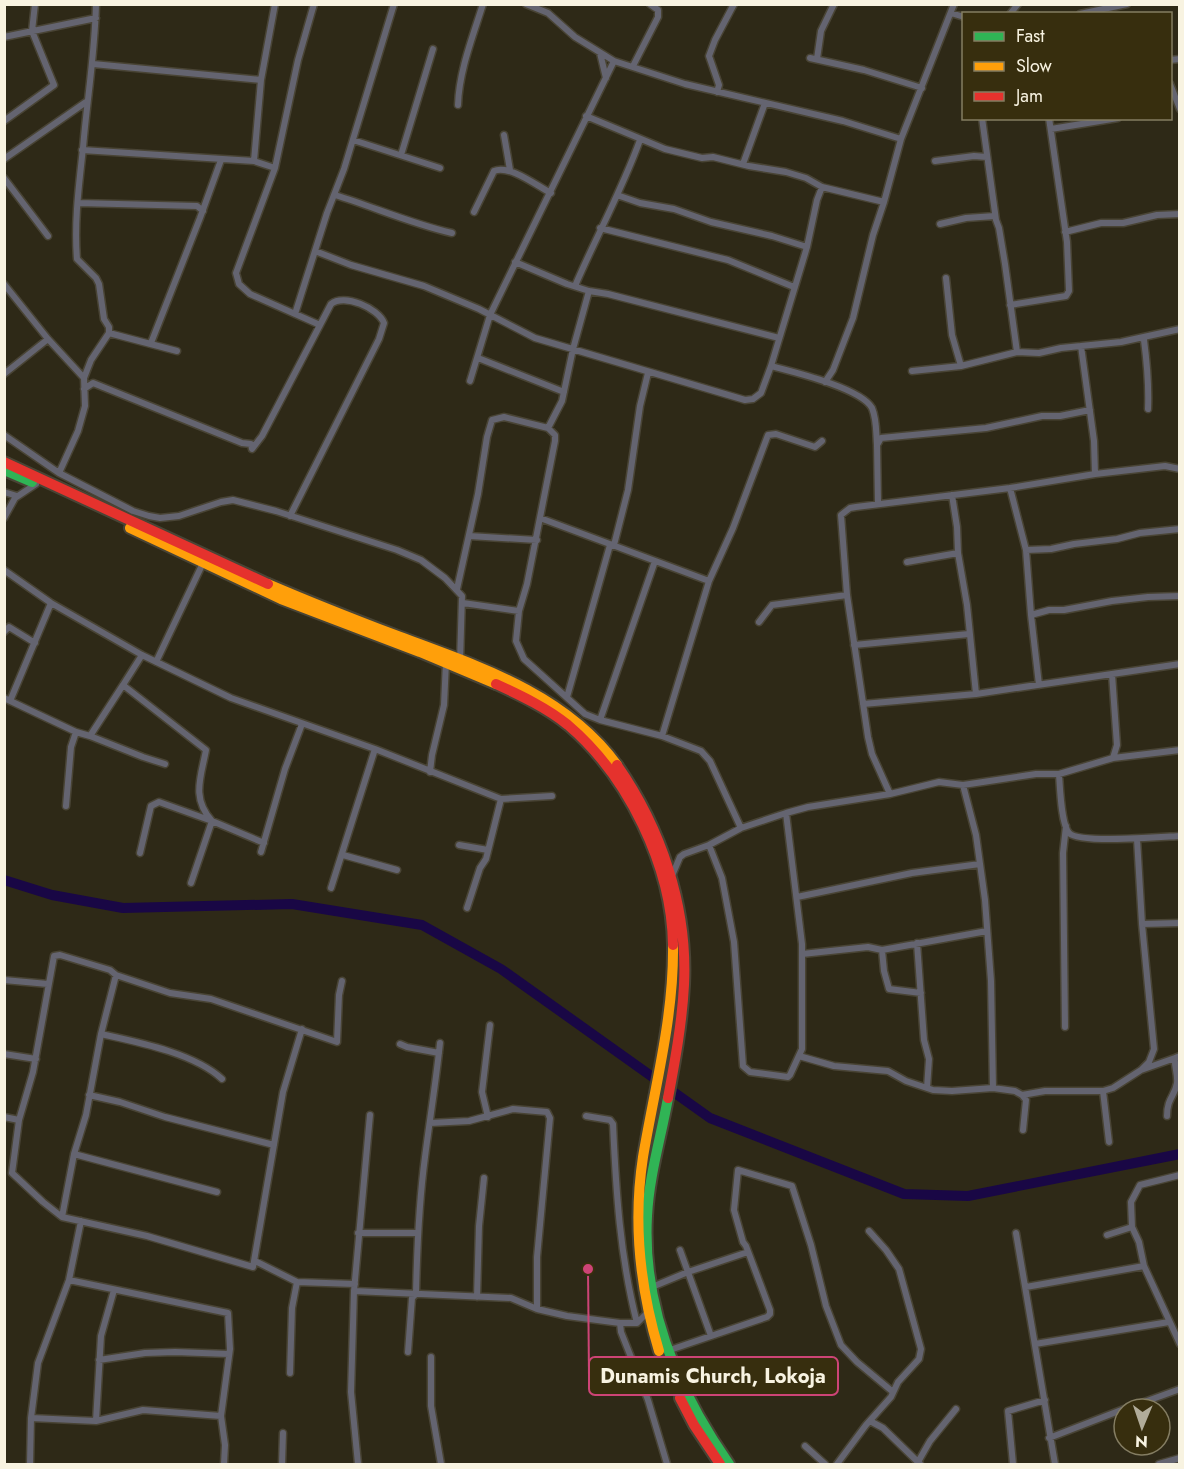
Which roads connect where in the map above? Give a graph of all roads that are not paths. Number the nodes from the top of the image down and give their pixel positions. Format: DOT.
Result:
graph roads {
  1 [pos="35,4"];
  2 [pos="96,4"];
  3 [pos="275,4"];
  4 [pos="314,4"];
  5 [pos="394,4"];
  6 [pos="483,4"];
  7 [pos="526,4"];
  8 [pos="650,4"];
  9 [pos="734,4"];
  10 [pos="834,4"];
  11 [pos="954,4"];
  12 [pos="1127,4"];
  13 [pos="1087,12"];
  14 [pos="951,13"];
  15 [pos="962,17"];
  16 [pos="96,18"];
  17 [pos="32,31"];
  18 [pos="4,37"];
  19 [pos="433,49"];
  20 [pos="600,53"];
  21 [pos="614,61"];
  22 [pos="93,64"];
  23 [pos="633,66"];
  24 [pos="606,79"];
  25 [pos="261,80"];
  26 [pos="922,88"];
  27 [pos="1172,89"];
  28 [pos="717,92"];
  29 [pos="86,102"];
  30 [pos="765,103"];
  31 [pos="458,105"];
  32 [pos="1179,108"];
  33 [pos="586,116"];
  34 [pos="6,118"];
  35 [pos="982,120"];
  36 [pos="1049,120"];
  37 [pos="1106,120"];
  38 [pos="1051,129"];
  39 [pos="504,135"];
  40 [pos="901,139"];
  41 [pos="353,140"];
  42 [pos="640,140"];
  43 [pos="82,150"];
  44 [pos="400,155"];
  45 [pos="987,157"];
  46 [pos="4,159"];
  47 [pos="221,160"];
  48 [pos="935,160"];
  49 [pos="254,161"];
  50 [pos="743,164"];
  51 [pos="274,168"];
  52 [pos="440,168"];
  53 [pos="510,170"];
  54 [pos="4,178"];
  55 [pos="822,187"];
  56 [pos="551,193"];
  57 [pos="335,195"];
  58 [pos="616,195"];
  59 [pos="884,202"];
  60 [pos="78,203"];
  61 [pos="203,211"];
  62 [pos="474,212"];
  63 [pos="1179,214"];
  64 [pos="995,216"];
  65 [pos="940,224"];
  66 [pos="600,228"];
  67 [pos="1065,232"];
  68 [pos="452,233"];
  69 [pos="48,236"];
  70 [pos="807,247"];
  71 [pos="315,251"];
  72 [pos="515,262"];
  73 [pos="946,278"];
  74 [pos="4,284"];
  75 [pos="575,286"];
  76 [pos="794,287"];
  77 [pos="589,291"];
  78 [pos="1010,305"];
  79 [pos="295,314"];
  80 [pos="490,315"];
  81 [pos="320,325"];
  82 [pos="1179,329"];
  83 [pos="109,333"];
  84 [pos="779,338"];
  85 [pos="1141,338"];
  86 [pos="48,339"];
  87 [pos="151,343"];
  88 [pos="1081,346"];
  89 [pos="573,349"];
  90 [pos="177,351"];
  91 [pos="1017,352"];
  92 [pos="478,358"];
  93 [pos="771,366"];
  94 [pos="961,366"];
  95 [pos="912,371"];
  96 [pos="648,372"];
  97 [pos="4,374"];
  98 [pos="84,378"];
  99 [pos="470,381"];
  100 [pos="825,382"];
  101 [pos="84,389"];
  102 [pos="564,392"];
  103 [pos="1090,410"];
  104 [pos="1148,410"];
  105 [pos="548,428"];
  106 [pos="4,435"];
  107 [pos="822,441"];
  108 [pos="877,445"];
  109 [pos="4,462"];
  110 [pos="1178,470"];
  111 [pos="4,471"];
  112 [pos="59,473"];
  113 [pos="1095,474"];
  114 [pos="1179,479"];
  115 [pos="36,484"];
  116 [pos="1010,488"];
  117 [pos="4,492"];
  118 [pos="65,494"];
  119 [pos="952,495"];
  120 [pos="17,496"];
  121 [pos="878,504"];
  122 [pos="290,516"];
  123 [pos="4,518"];
  124 [pos="540,518"];
  125 [pos="1179,529"];
  126 [pos="469,536"];
  127 [pos="537,540"];
  128 [pos="612,545"];
  129 [pos="1026,550"];
  130 [pos="958,553"];
  131 [pos="655,561"];
  132 [pos="203,562"];
  133 [pos="907,562"];
  134 [pos="4,570"];
  135 [pos="709,581"];
  136 [pos="457,589"];
  137 [pos="847,595"];
  138 [pos="1179,596"];
  139 [pos="51,603"];
  140 [pos="463,603"];
  141 [pos="519,611"];
  142 [pos="1030,615"];
  143 [pos="759,622"];
  144 [pos="4,632"];
  145 [pos="969,634"];
  146 [pos="34,643"];
  147 [pos="854,645"];
  148 [pos="142,655"];
  149 [pos="446,662"];
  150 [pos="156,663"];
  151 [pos="1179,663"];
  152 [pos="460,664"];
  153 [pos="1112,674"];
  154 [pos="123,685"];
  155 [pos="1039,685"];
  156 [pos="976,694"];
  157 [pos="567,697"];
  158 [pos="7,699"];
  159 [pos="862,704"];
  160 [pos="600,720"];
  161 [pos="302,724"];
  162 [pos="76,732"];
  163 [pos="90,736"];
  164 [pos="662,736"];
  165 [pos="375,749"];
  166 [pos="1179,750"];
  167 [pos="1113,759"];
  168 [pos="165,764"];
  169 [pos="430,772"];
  170 [pos="1059,774"];
  171 [pos="963,785"];
  172 [pos="890,794"];
  173 [pos="552,796"];
  174 [pos="501,799"];
  175 [pos="66,806"];
  176 [pos="786,813"];
  177 [pos="212,821"];
  178 [pos="1066,826"];
  179 [pos="741,828"];
  180 [pos="1179,836"];
  181 [pos="1137,839"];
  182 [pos="264,843"];
  183 [pos="459,845"];
  184 [pos="709,845"];
  185 [pos="488,850"];
  186 [pos="261,852"];
  187 [pos="140,854"];
  188 [pos="343,855"];
  189 [pos="980,864"];
  190 [pos="397,870"];
  191 [pos="671,878"];
  192 [pos="191,884"];
  193 [pos="331,888"];
  194 [pos="797,897"];
  195 [pos="467,908"];
  196 [pos="1179,923"];
  197 [pos="1142,924"];
  198 [pos="987,931"];
  199 [pos="917,943"];
  200 [pos="882,950"];
  201 [pos="802,954"];
  202 [pos="116,975"];
  203 [pos="4,980"];
  204 [pos="342,981"];
  205 [pos="48,984"];
  206 [pos="921,993"];
  207 [pos="490,1025"];
  208 [pos="1065,1027"];
  209 [pos="302,1029"];
  210 [pos="101,1034"];
  211 [pos="440,1043"];
  212 [pos="400,1044"];
  213 [pos="439,1053"];
  214 [pos="4,1054"];
  215 [pos="798,1056"];
  216 [pos="1177,1057"];
  217 [pos="36,1059"];
  218 [pos="1141,1070"];
  219 [pos="222,1079"];
  220 [pos="927,1088"];
  221 [pos="993,1088"];
  222 [pos="1102,1091"];
  223 [pos="89,1095"];
  224 [pos="1022,1095"];
  225 [pos="370,1115"];
  226 [pos="586,1116"];
  227 [pos="1167,1116"];
  228 [pos="4,1117"];
  229 [pos="488,1117"];
  230 [pos="19,1120"];
  231 [pos="430,1123"];
  232 [pos="1023,1130"];
  233 [pos="1109,1142"];
  234 [pos="274,1145"];
  235 [pos="74,1154"];
  236 [pos="12,1173"];
  237 [pos="4,1175"];
  238 [pos="1179,1176"];
  239 [pos="484,1178"];
  240 [pos="217,1192"];
  241 [pos="62,1217"];
  242 [pos="81,1221"];
  243 [pos="1132,1227"];
  244 [pos="869,1231"];
  245 [pos="358,1233"];
  246 [pos="418,1233"];
  247 [pos="1016,1233"];
  248 [pos="1107,1235"];
  249 [pos="680,1250"];
  250 [pos="748,1252"];
  251 [pos="255,1261"];
  252 [pos="1144,1266"];
  253 [pos="688,1272"];
  254 [pos="69,1280"];
  255 [pos="297,1282"];
  256 [pos="652,1287"];
  257 [pos="1026,1287"];
  258 [pos="355,1288"];
  259 [pos="114,1290"];
  260 [pos="416,1294"];
  261 [pos="477,1297"];
  262 [pos="537,1309"];
  263 [pos="648,1311"];
  264 [pos="1169,1322"];
  265 [pos="620,1323"];
  266 [pos="637,1323"];
  267 [pos="711,1336"];
  268 [pos="1035,1344"];
  269 [pos="1179,1344"];
  270 [pos="667,1351"];
  271 [pos="408,1352"];
  272 [pos="229,1354"];
  273 [pos="431,1357"];
  274 [pos="99,1360"];
  275 [pos="290,1373"];
  276 [pos="1179,1389"];
  277 [pos="893,1392"];
  278 [pos="1157,1397"];
  279 [pos="1045,1400"];
  280 [pos="956,1409"];
  281 [pos="1112,1414"];
  282 [pos="221,1416"];
  283 [pos="31,1419"];
  284 [pos="96,1421"];
  285 [pos="870,1421"];
  286 [pos="283,1433"];
  287 [pos="1049,1438"];
  288 [pos="711,1445"];
  289 [pos="805,1446"];
  290 [pos="1179,1458"];
  291 [pos="919,1463"];
  292 [pos="30,1464"];
  293 [pos="224,1464"];
  294 [pos="282,1464"];
  295 [pos="358,1464"];
  296 [pos="441,1464"];
  297 [pos="667,1464"];
  298 [pos="720,1464"];
  299 [pos="729,1464"];
  300 [pos="825,1464"];
  301 [pos="837,1464"];
  302 [pos="1013,1464"];
  303 [pos="1055,1464"];
  304 [pos="1163,1464"];
  1 -- 17 [label="street"];
  2 -- 16 [label="street"];
  3 -- 25 [label="street"];
  4 -- 51 [label="street"];
  5 -- 41 [label="street"];
  6 -- 31 [label="street"];
  7 -- 20 [label="street"];
  8 -- 23 [label="street"];
  9 -- 28 [label="street"];
  10 -- 26 [label="street"];
  11 -- 14 [label="street"];
  12 -- 13 [label="street"];
  14 -- 15 [label="street"];
  14 -- 26 [label="street"];
  16 -- 17 [label="street"];
  16 -- 22 [label="street"];
  17 -- 18 [label="street"];
  17 -- 34 [label="street"];
  19 -- 44 [label="street"];
  20 -- 21 [label="street"];
  20 -- 24 [label="street"];
  21 -- 23 [label="street"];
  21 -- 24 [label="street"];
  22 -- 25 [label="street"];
  22 -- 29 [label="street"];
  23 -- 28 [label="street"];
  24 -- 33 [label="street"];
  25 -- 49 [label="street"];
  26 -- 40 [label="street"];
  27 -- 32 [label="street"];
  28 -- 30 [label="street"];
  29 -- 43 [label="street"];
  29 -- 46 [label="street"];
  30 -- 40 [label="street"];
  30 -- 50 [label="street"];
  33 -- 42 [label="street"];
  33 -- 56 [label="street"];
  35 -- 45 [label="street"];
  36 -- 38 [label="street"];
  37 -- 38 [label="street"];
  38 -- 67 [label="street"];
  39 -- 53 [label="street"];
  40 -- 59 [label="street"];
  41 -- 44 [label="street"];
  41 -- 57 [label="street"];
  42 -- 50 [label="street"];
  42 -- 58 [label="street"];
  43 -- 47 [label="street"];
  43 -- 60 [label="street"];
  44 -- 52 [label="street"];
  45 -- 48 [label="street"];
  45 -- 64 [label="street"];
  47 -- 49 [label="street"];
  47 -- 61 [label="street"];
  49 -- 51 [label="street"];
  50 -- 55 [label="street"];
  51 -- 79 [label="street"];
  53 -- 56 [label="street"];
  53 -- 62 [label="street"];
  54 -- 69 [label="street"];
  55 -- 59 [label="street"];
  55 -- 70 [label="street"];
  56 -- 72 [label="street"];
  57 -- 68 [label="street"];
  57 -- 71 [label="street"];
  58 -- 66 [label="street"];
  58 -- 70 [label="street"];
  59 -- 100 [label="street"];
  60 -- 61 [label="street"];
  60 -- 83 [label="street"];
  61 -- 87 [label="street"];
  63 -- 67 [label="street"];
  64 -- 65 [label="street"];
  64 -- 78 [label="street"];
  66 -- 75 [label="street"];
  66 -- 76 [label="street"];
  67 -- 78 [label="street"];
  70 -- 76 [label="street"];
  71 -- 79 [label="street"];
  71 -- 80 [label="street"];
  72 -- 75 [label="street"];
  72 -- 80 [label="street"];
  73 -- 94 [label="street"];
  74 -- 86 [label="street"];
  75 -- 77 [label="street"];
  76 -- 84 [label="street"];
  77 -- 84 [label="street"];
  77 -- 89 [label="street"];
  78 -- 91 [label="street"];
  79 -- 81 [label="street"];
  80 -- 89 [label="street"];
  80 -- 92 [label="street"];
  81 -- 101 [label="street"];
  81 -- 122 [label="street"];
  82 -- 85 [label="street"];
  83 -- 87 [label="street"];
  83 -- 98 [label="street"];
  84 -- 93 [label="street"];
  85 -- 88 [label="street"];
  85 -- 104 [label="street"];
  86 -- 97 [label="street"];
  86 -- 98 [label="street"];
  87 -- 90 [label="street"];
  88 -- 91 [label="street"];
  88 -- 103 [label="street"];
  89 -- 96 [label="street"];
  89 -- 102 [label="street"];
  91 -- 94 [label="street"];
  92 -- 99 [label="street"];
  92 -- 102 [label="street"];
  93 -- 96 [label="street"];
  93 -- 100 [label="street"];
  94 -- 95 [label="street"];
  96 -- 128 [label="street"];
  98 -- 101 [label="street"];
  100 -- 108 [label="street"];
  101 -- 112 [label="street"];
  102 -- 105 [label="street"];
  103 -- 108 [label="street"];
  103 -- 113 [label="street"];
  105 -- 124 [label="street"];
  105 -- 126 [label="street"];
  106 -- 112 [label="street"];
  107 -- 135 [label="street"];
  108 -- 121 [label="street"];
  109 -- 118 [label="highway"];
  110 -- 113 [label="street"];
  110 -- 114 [label="street"];
  111 -- 115 [label="highway"];
  112 -- 122 [label="street"];
  113 -- 116 [label="street"];
  115 -- 118 [label="highway"];
  115 -- 120 [label="street"];
  116 -- 119 [label="street"];
  116 -- 129 [label="street"];
  117 -- 120 [label="street"];
  118 -- 132 [label="highway"];
  118 -- 152 [label="highway"];
  119 -- 121 [label="street"];
  119 -- 130 [label="street"];
  120 -- 123 [label="street"];
  121 -- 137 [label="street"];
  122 -- 136 [label="street"];
  124 -- 127 [label="street"];
  124 -- 128 [label="street"];
  125 -- 129 [label="street"];
  126 -- 127 [label="street"];
  126 -- 136 [label="street"];
  127 -- 141 [label="street"];
  128 -- 131 [label="street"];
  128 -- 157 [label="street"];
  129 -- 142 [label="street"];
  130 -- 133 [label="street"];
  130 -- 145 [label="street"];
  131 -- 135 [label="street"];
  131 -- 160 [label="street"];
  132 -- 149 [label="highway"];
  132 -- 150 [label="street"];
  134 -- 139 [label="street"];
  135 -- 164 [label="street"];
  136 -- 140 [label="street"];
  137 -- 143 [label="street"];
  137 -- 147 [label="street"];
  138 -- 142 [label="street"];
  139 -- 146 [label="street"];
  139 -- 148 [label="street"];
  140 -- 141 [label="street"];
  140 -- 152 [label="street"];
  141 -- 157 [label="street"];
  142 -- 155 [label="street"];
  144 -- 146 [label="street"];
  145 -- 147 [label="street"];
  145 -- 156 [label="street"];
  146 -- 158 [label="street"];
  147 -- 159 [label="street"];
  148 -- 150 [label="street"];
  148 -- 154 [label="street"];
  149 -- 152 [label="highway"];
  149 -- 169 [label="street"];
  150 -- 161 [label="street"];
  151 -- 153 [label="street"];
  152 -- 191 [label="highway"];
  152 -- 263 [label="highway"];
  153 -- 155 [label="street"];
  153 -- 167 [label="street"];
  154 -- 163 [label="street"];
  154 -- 177 [label="street"];
  155 -- 156 [label="street"];
  156 -- 159 [label="street"];
  157 -- 160 [label="street"];
  158 -- 162 [label="street"];
  159 -- 172 [label="street"];
  160 -- 164 [label="street"];
  161 -- 165 [label="street"];
  161 -- 182 [label="street"];
  162 -- 163 [label="street"];
  162 -- 175 [label="street"];
  163 -- 168 [label="street"];
  164 -- 179 [label="street"];
  165 -- 169 [label="street"];
  165 -- 188 [label="street"];
  166 -- 167 [label="street"];
  167 -- 170 [label="street"];
  169 -- 174 [label="street"];
  170 -- 171 [label="street"];
  170 -- 178 [label="street"];
  171 -- 172 [label="street"];
  171 -- 189 [label="street"];
  172 -- 176 [label="street"];
  173 -- 174 [label="street"];
  174 -- 185 [label="street"];
  176 -- 179 [label="street"];
  176 -- 194 [label="street"];
  177 -- 182 [label="street"];
  177 -- 187 [label="street"];
  177 -- 192 [label="street"];
  178 -- 181 [label="street"];
  178 -- 208 [label="street"];
  179 -- 184 [label="street"];
  180 -- 181 [label="street"];
  181 -- 197 [label="street"];
  182 -- 186 [label="street"];
  183 -- 185 [label="street"];
  184 -- 191 [label="street"];
  184 -- 215 [label="street"];
  185 -- 195 [label="street"];
  188 -- 190 [label="street"];
  188 -- 193 [label="street"];
  189 -- 194 [label="street"];
  189 -- 198 [label="street"];
  191 -- 256 [label="highway"];
  194 -- 201 [label="street"];
  196 -- 197 [label="street"];
  197 -- 218 [label="street"];
  198 -- 199 [label="street"];
  198 -- 221 [label="street"];
  199 -- 200 [label="street"];
  199 -- 206 [label="street"];
  200 -- 201 [label="street"];
  200 -- 206 [label="street"];
  201 -- 215 [label="street"];
  202 -- 205 [label="street"];
  202 -- 209 [label="street"];
  202 -- 210 [label="street"];
  203 -- 205 [label="street"];
  204 -- 209 [label="street"];
  205 -- 217 [label="street"];
  206 -- 220 [label="street"];
  207 -- 229 [label="street"];
  209 -- 234 [label="street"];
  210 -- 219 [label="street"];
  210 -- 223 [label="street"];
  211 -- 213 [label="street"];
  212 -- 213 [label="street"];
  213 -- 231 [label="street"];
  214 -- 217 [label="street"];
  215 -- 220 [label="street"];
  216 -- 218 [label="street"];
  216 -- 227 [label="street"];
  217 -- 230 [label="street"];
  218 -- 222 [label="street"];
  220 -- 221 [label="street"];
  221 -- 224 [label="street"];
  222 -- 224 [label="street"];
  222 -- 233 [label="street"];
  223 -- 234 [label="street"];
  223 -- 235 [label="street"];
  224 -- 232 [label="street"];
  225 -- 245 [label="street"];
  226 -- 266 [label="street"];
  228 -- 230 [label="street"];
  229 -- 231 [label="street"];
  229 -- 262 [label="street"];
  230 -- 236 [label="street"];
  231 -- 246 [label="street"];
  234 -- 251 [label="street"];
  235 -- 240 [label="street"];
  235 -- 241 [label="street"];
  236 -- 237 [label="street"];
  236 -- 241 [label="street"];
  238 -- 243 [label="street"];
  239 -- 261 [label="street"];
  241 -- 242 [label="street"];
  242 -- 251 [label="street"];
  242 -- 254 [label="street"];
  243 -- 248 [label="street"];
  243 -- 252 [label="street"];
  244 -- 277 [label="street"];
  245 -- 246 [label="street"];
  245 -- 258 [label="street"];
  246 -- 260 [label="street"];
  247 -- 257 [label="street"];
  249 -- 253 [label="street"];
  250 -- 253 [label="street"];
  250 -- 267 [label="street"];
  250 -- 277 [label="street"];
  251 -- 255 [label="street"];
  252 -- 257 [label="street"];
  252 -- 264 [label="street"];
  253 -- 256 [label="street"];
  253 -- 267 [label="street"];
  254 -- 259 [label="street"];
  254 -- 283 [label="street"];
  255 -- 258 [label="street"];
  255 -- 275 [label="street"];
  256 -- 270 [label="highway"];
  257 -- 268 [label="street"];
  258 -- 260 [label="street"];
  258 -- 295 [label="street"];
  259 -- 272 [label="street"];
  259 -- 274 [label="street"];
  260 -- 261 [label="street"];
  260 -- 271 [label="street"];
  261 -- 262 [label="street"];
  262 -- 265 [label="street"];
  263 -- 266 [label="street"];
  263 -- 288 [label="highway"];
  264 -- 268 [label="street"];
  264 -- 269 [label="street"];
  265 -- 266 [label="street"];
  265 -- 297 [label="street"];
  267 -- 270 [label="street"];
  268 -- 279 [label="street"];
  270 -- 288 [label="highway"];
  272 -- 274 [label="street"];
  272 -- 282 [label="street"];
  273 -- 296 [label="street"];
  274 -- 284 [label="street"];
  276 -- 278 [label="street"];
  277 -- 285 [label="street"];
  279 -- 287 [label="street"];
  279 -- 302 [label="street"];
  280 -- 291 [label="street"];
  281 -- 287 [label="street"];
  282 -- 284 [label="street"];
  282 -- 293 [label="street"];
  283 -- 284 [label="street"];
  283 -- 292 [label="street"];
  285 -- 291 [label="street"];
  285 -- 301 [label="street"];
  286 -- 294 [label="street"];
  287 -- 303 [label="street"];
  288 -- 298 [label="highway"];
  288 -- 299 [label="highway"];
  289 -- 300 [label="street"];
  290 -- 304 [label="street"];
}
